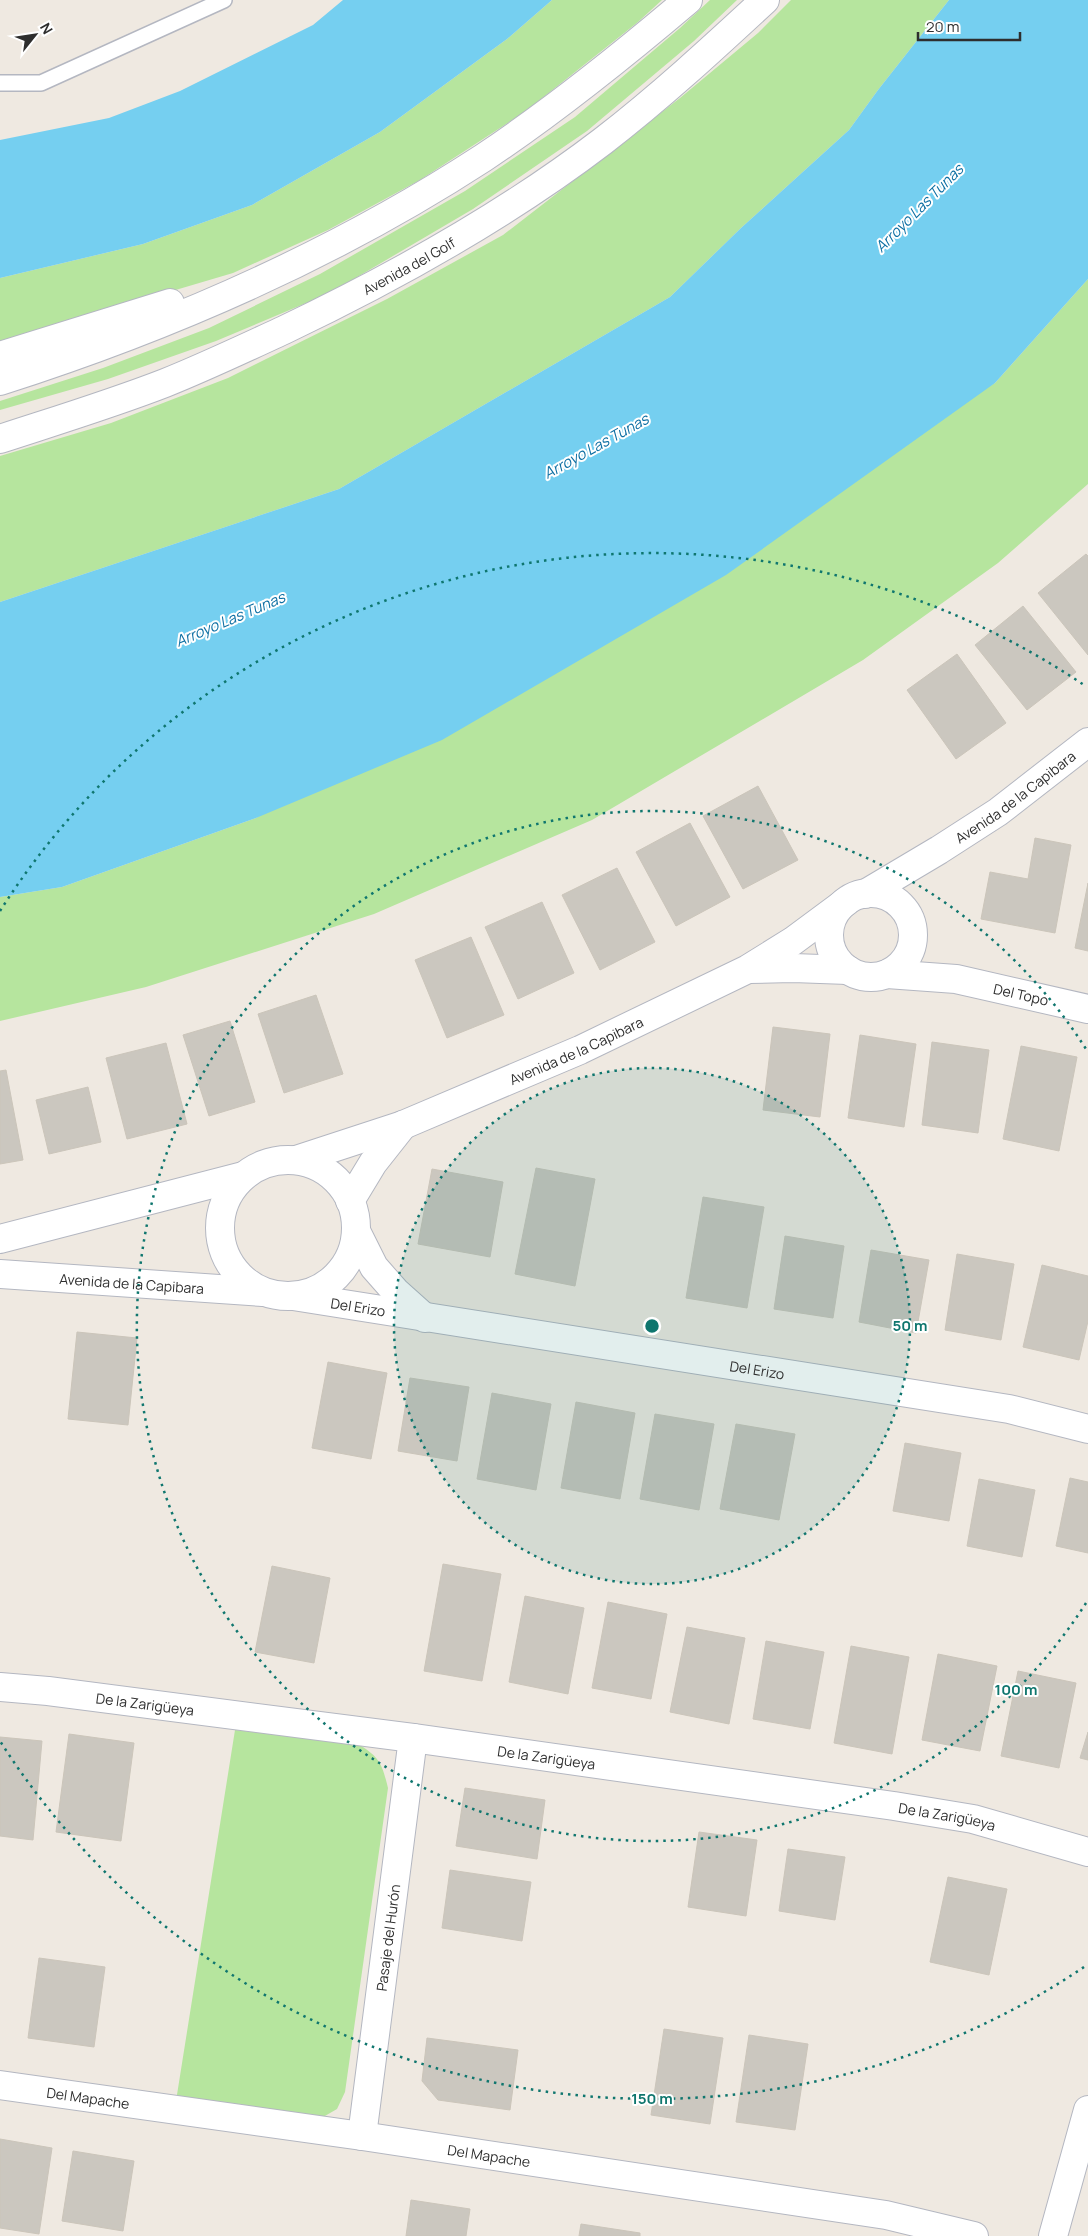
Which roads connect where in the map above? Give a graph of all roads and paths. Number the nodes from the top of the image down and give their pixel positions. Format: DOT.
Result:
graph roads {
  1 [pos="224,0"];
  2 [pos="688,0"];
  3 [pos="765,0"];
  4 [pos="0,83"];
  5 [pos="289,266"];
  6 [pos="0,356"];
  7 [pos="0,382"];
  8 [pos="0,439"];
  9 [pos="1088,742"];
  10 [pos="939,850"];
  11 [pos="856,898"];
  12 [pos="902,907"];
  13 [pos="913,934"];
  14 [pos="748,969"];
  15 [pos="848,970"];
  16 [pos="887,974"];
  17 [pos="956,979"];
  18 [pos="1088,1009"];
  19 [pos="402,1125"];
  20 [pos="296,1160"];
  21 [pos="243,1176"];
  22 [pos="350,1201"];
  23 [pos="356,1231"];
  24 [pos="0,1239"];
  25 [pos="0,1274"];
  26 [pos="265,1292"];
  27 [pos="293,1296"];
  28 [pos="425,1318"];
  29 [pos="1088,1429"];
  30 [pos="0,1687"];
  31 [pos="413,1738"];
  32 [pos="1088,1852"];
  33 [pos="0,2085"];
  34 [pos="1088,2110"];
  35 [pos="362,2136"];
  36 [pos="974,2236"];
  37 [pos="1053,2236"];
  1 -- 4 [label="lane"];
  2 -- 5 [label="street"];
  3 -- 8 [label="street, Avenida del Golf"];
  5 -- 6 [label="street"];
  5 -- 7 [label="street"];
  9 -- 10 [label="street, Avenida de la Capibara"];
  10 -- 11 [label="street, Avenida de la Capibara"];
  10 -- 12 [label="street, Avenida de la Capibara"];
  11 -- 12 [label="street"];
  11 -- 14 [label="street, Avenida de la Capibara"];
  11 -- 15 [label="street, Avenida de la Capibara"];
  12 -- 13 [label="street"];
  13 -- 16 [label="street"];
  13 -- 17 [label="street, Del Topo"];
  14 -- 15 [label="street, Avenida de la Capibara"];
  14 -- 19 [label="street, Avenida de la Capibara"];
  15 -- 16 [label="street, Avenida de la Capibara"];
  16 -- 17 [label="street, Del Topo"];
  17 -- 18 [label="street, Del Topo"];
  19 -- 20 [label="street, Avenida de la Capibara"];
  19 -- 22 [label="street"];
  20 -- 21 [label="street, Avenida de la Capibara"];
  20 -- 22 [label="street, Avenida de la Capibara"];
  21 -- 24 [label="street, Avenida de la Capibara"];
  21 -- 26 [label="street, Avenida de la Capibara"];
  22 -- 23 [label="street, Avenida de la Capibara"];
  23 -- 27 [label="street, Avenida de la Capibara"];
  23 -- 28 [label="street, Del Erizo"];
  25 -- 26 [label="street, Avenida de la Capibara"];
  26 -- 27 [label="street, Avenida de la Capibara"];
  27 -- 28 [label="street, Del Erizo"];
  28 -- 29 [label="street, Del Erizo"];
  30 -- 31 [label="street, De la Zarigüeya"];
  31 -- 32 [label="street, De la Zarigüeya"];
  31 -- 35 [label="street, Pasaje del Hurón"];
  33 -- 35 [label="street, Del Mapache"];
  34 -- 37 [label="street"];
  35 -- 36 [label="street, Del Mapache"];
}
